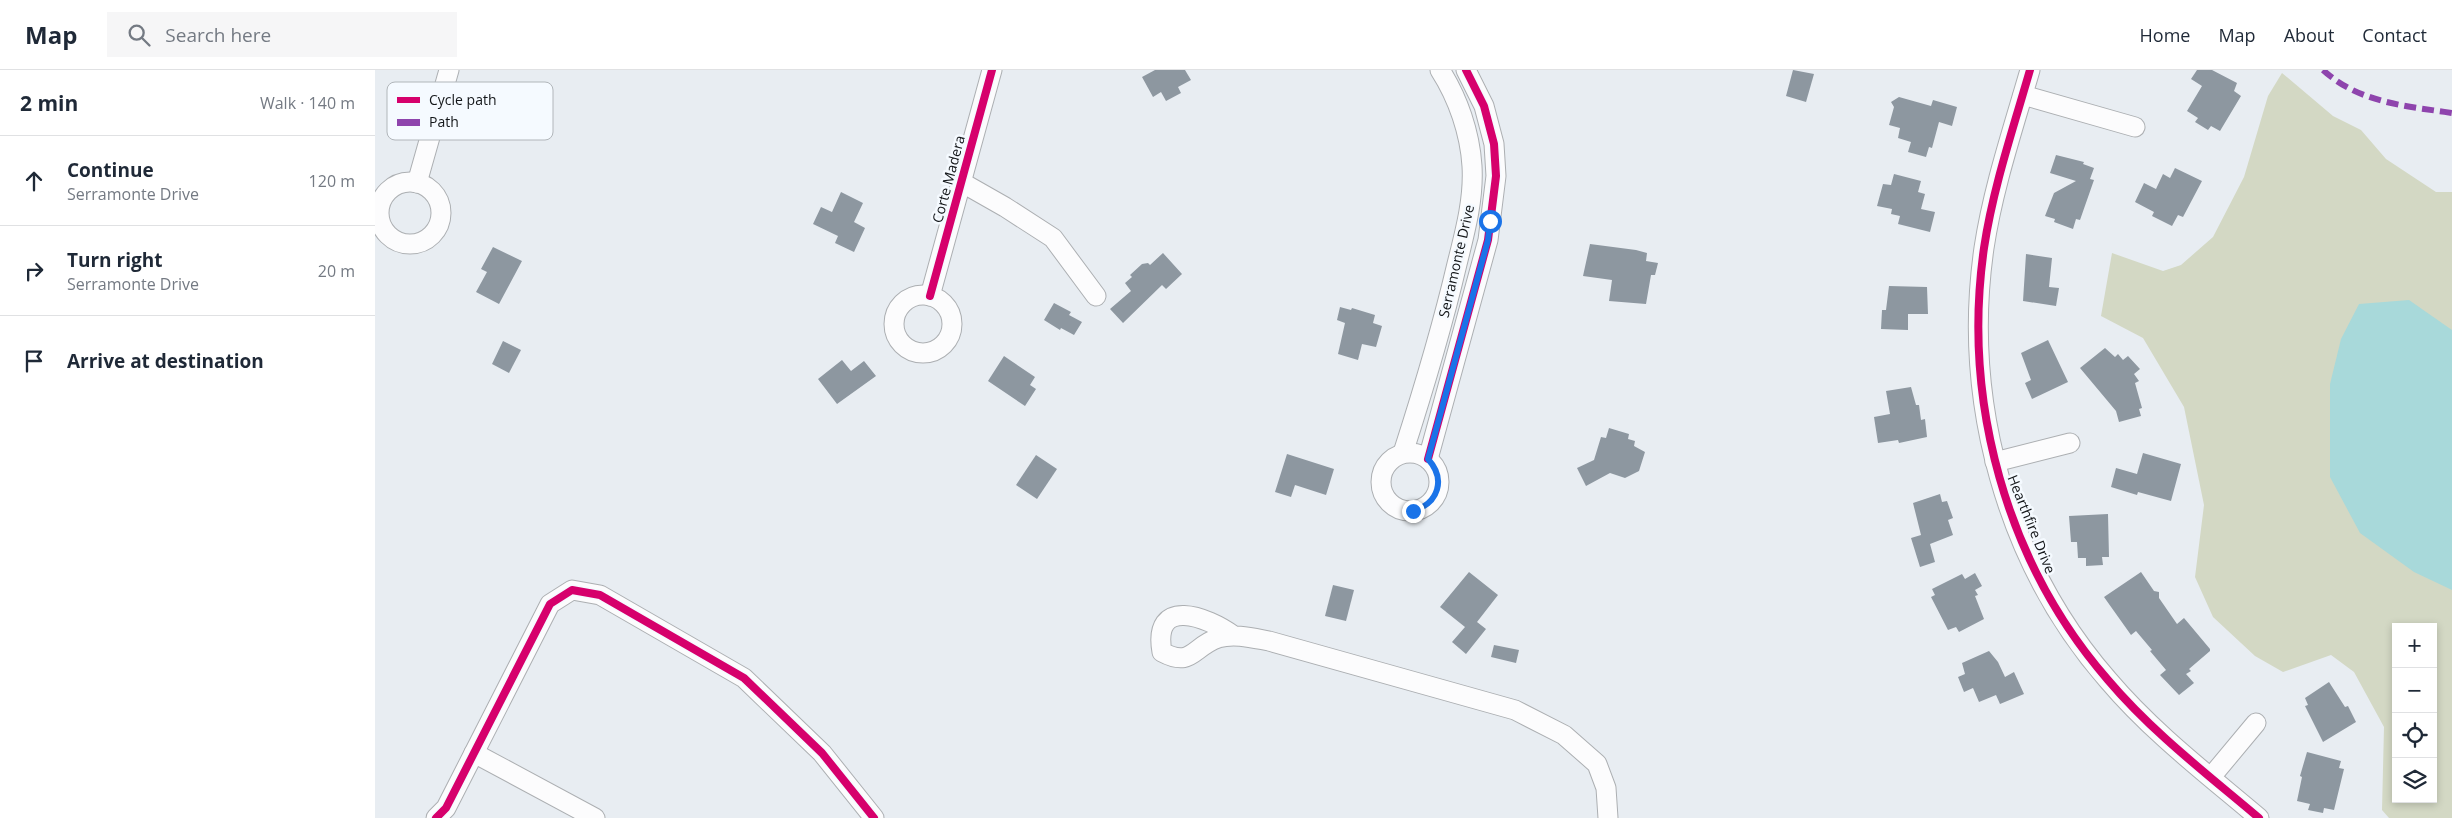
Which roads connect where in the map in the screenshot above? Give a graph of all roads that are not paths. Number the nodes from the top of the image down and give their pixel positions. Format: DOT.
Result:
graph roads {
  1 [pos="992,70"];
  2 [pos="1440,70"];
  3 [pos="1466,70"];
  4 [pos="2030,70"];
  5 [pos="1478,94"];
  6 [pos="2023,96"];
  7 [pos="1456,102"];
  8 [pos="2135,127"];
  9 [pos="429,140"];
  10 [pos="961,182"];
  11 [pos="417,183"];
  12 [pos="929,296"];
  13 [pos="1097,296"];
  14 [pos="1449,299"];
  15 [pos="1470,305"];
  16 [pos="2070,443"];
  17 [pos="1403,454"];
  18 [pos="1428,459"];
  19 [pos="1995,462"];
  20 [pos="1234,636"];
  21 [pos="2256,723"];
  22 [pos="474,753"];
  23 [pos="2211,777"];
  24 [pos="436,818"];
  25 [pos="595,818"];
  26 [pos="874,818"];
  27 [pos="1608,818"];
  28 [pos="2259,818"];
  1 -- 10 [label="street, Corte Madera"];
  2 -- 7 [label="street, Serramonte Drive"];
  3 -- 5 [label="street, Serramonte Drive"];
  4 -- 6 [label="street, Hearthfire Drive"];
  5 -- 7 [label="street"];
  5 -- 15 [label="street, Serramonte Drive"];
  6 -- 8 [label="street"];
  6 -- 19 [label="street, Hearthfire Drive"];
  7 -- 14 [label="street, Serramonte Drive"];
  9 -- 11 [label="street"];
  10 -- 12 [label="street, Corte Madera"];
  10 -- 13 [label="street"];
  14 -- 15 [label="street"];
  14 -- 17 [label="street, Serramonte Drive"];
  15 -- 18 [label="street, Serramonte Drive"];
  16 -- 19 [label="street"];
  17 -- 18 [label="street"];
  17 -- 18 [label="street"];
  19 -- 23 [label="street, Hearthfire Drive"];
  20 -- 27 [label="street"];
  21 -- 23 [label="street"];
  22 -- 24 [label="street"];
  22 -- 25 [label="street"];
  22 -- 26 [label="street"];
  23 -- 28 [label="street, Hearthfire Drive"];
}
